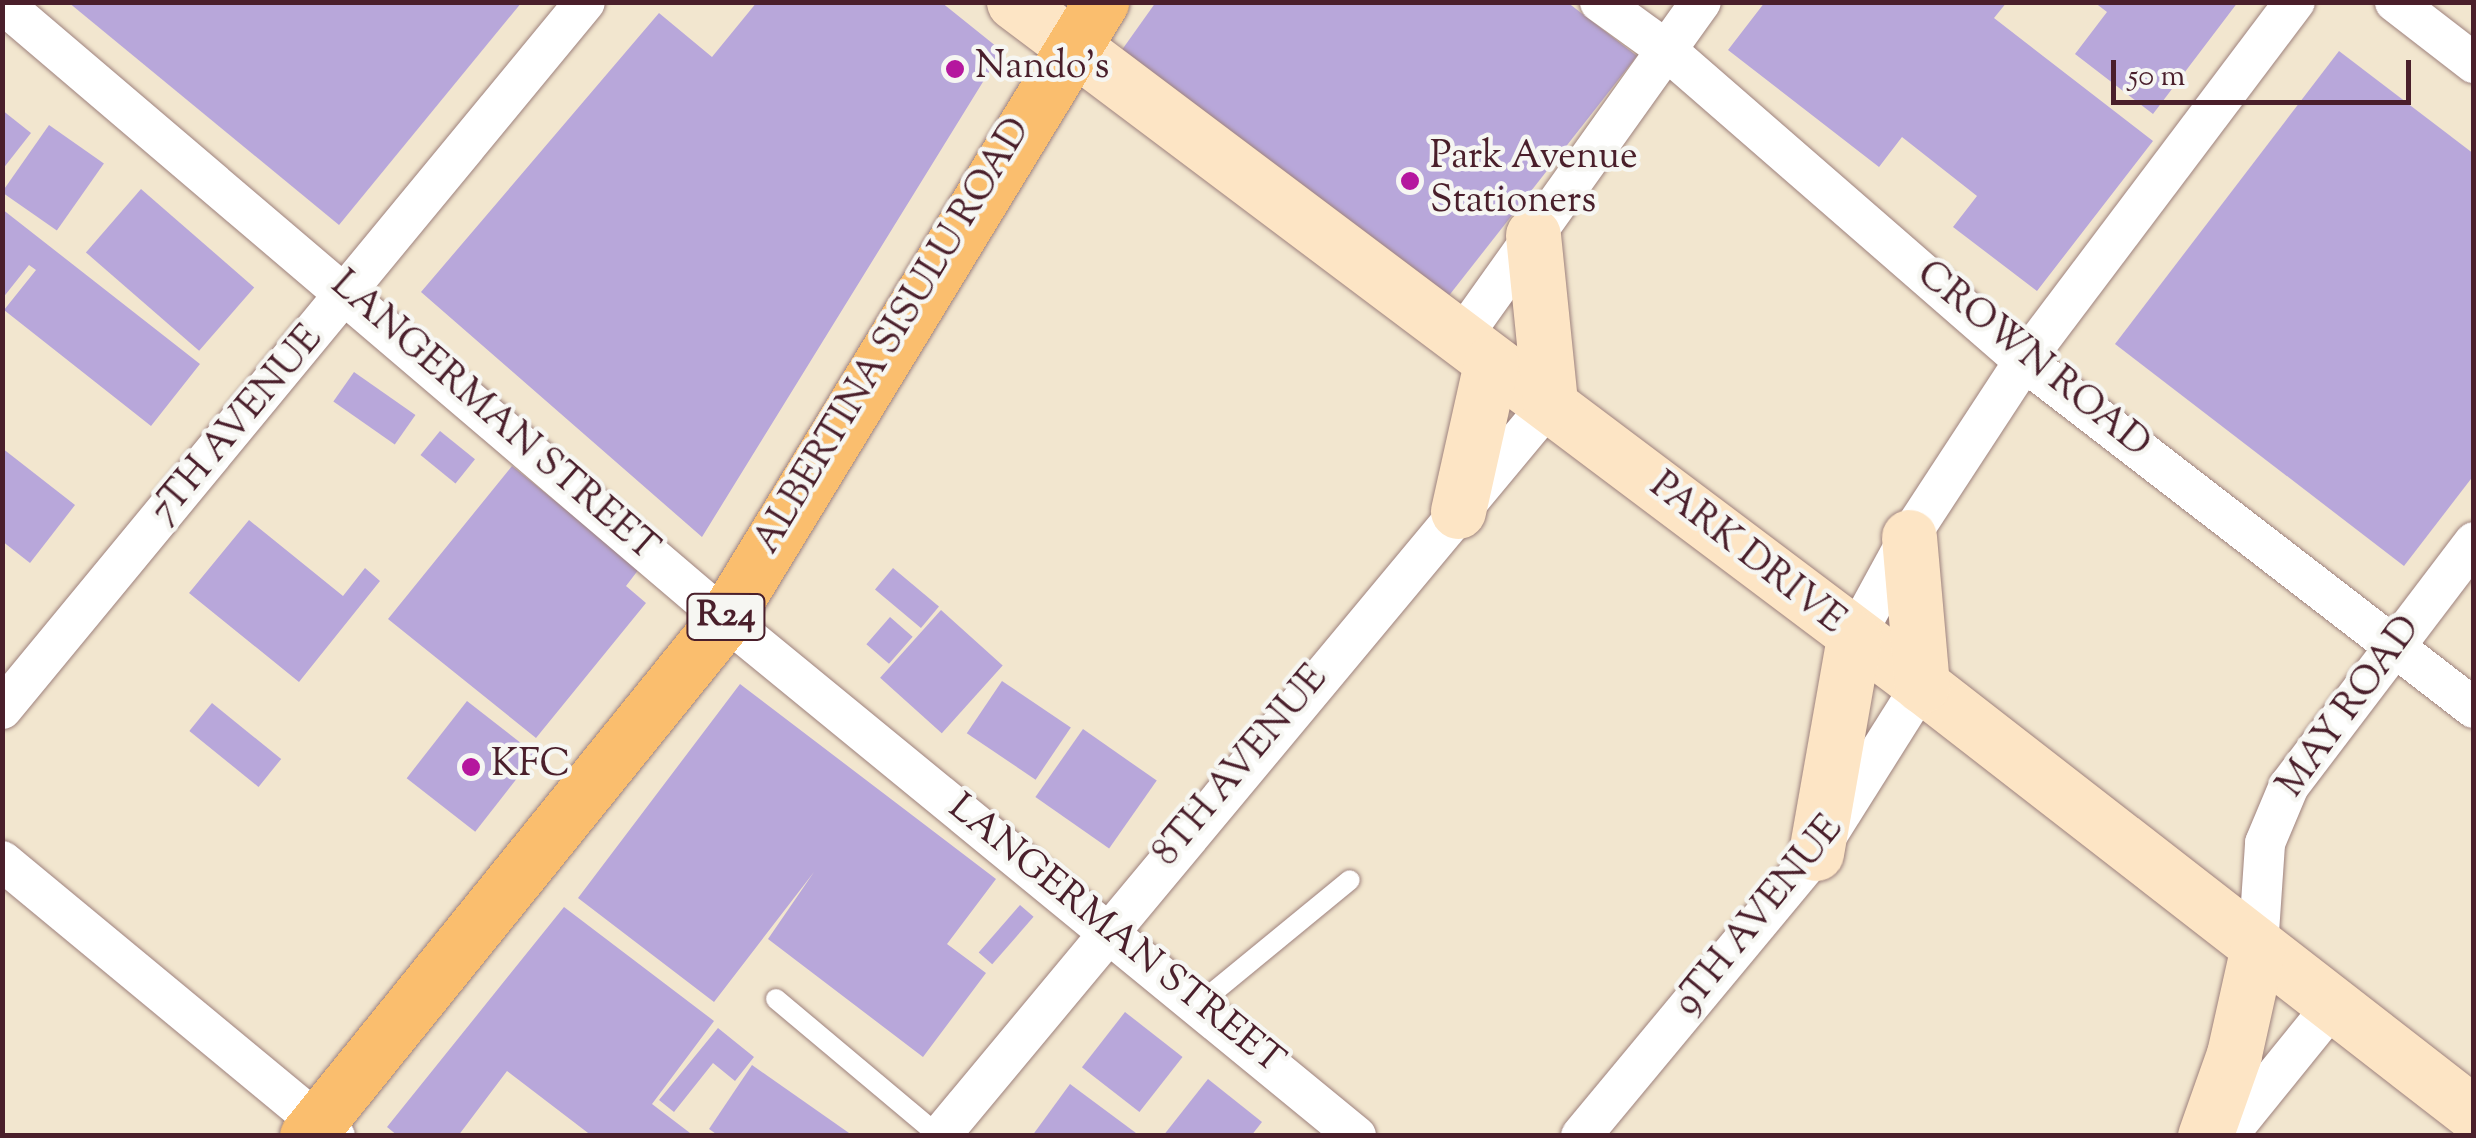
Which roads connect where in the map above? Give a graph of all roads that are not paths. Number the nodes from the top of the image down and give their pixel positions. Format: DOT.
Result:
graph roads {
  1 [pos="584,2"];
  2 [pos="1014,2"];
  3 [pos="1101,2"];
  4 [pos="1600,2"];
  5 [pos="1701,2"];
  6 [pos="2295,2"];
  7 [pos="2395,2"];
  8 [pos="2,3"];
  9 [pos="1069,47"];
  10 [pos="1665,49"];
  11 [pos="2474,62"];
  12 [pos="1533,235"];
  13 [pos="350,293"];
  14 [pos="1476,351"];
  15 [pos="2024,361"];
  16 [pos="1550,404"];
  17 [pos="1458,512"];
  18 [pos="1908,537"];
  19 [pos="2474,542"];
  20 [pos="725,619"];
  21 [pos="1854,638"];
  22 [pos="2394,646"];
  23 [pos="1922,685"];
  24 [pos="2474,708"];
  25 [pos="2,709"];
  26 [pos="1816,853"];
  27 [pos="2,861"];
  28 [pos="1350,880"];
  29 [pos="1108,928"];
  30 [pos="2258,947"];
  31 [pos="776,999"];
  32 [pos="1199,1004"];
  33 [pos="2333,1006"];
  34 [pos="2474,1114"];
  35 [pos="320,1131"];
  36 [pos="939,1136"];
  37 [pos="1356,1136"];
  38 [pos="1581,1136"];
  39 [pos="2205,1136"];
  40 [pos="2227,1136"];
  1 -- 13 [label="street, 7TH AVENUE"];
  2 -- 9 [label="street, PARK DRIVE"];
  3 -- 9 [label="main road, ALBERTINA SISULU ROAD / R24"];
  4 -- 10 [label="street, CROWN ROAD"];
  5 -- 10 [label="street"];
  6 -- 15 [label="street"];
  7 -- 11 [label="street"];
  8 -- 13 [label="street, LANGERMAN STREET"];
  9 -- 14 [label="street, PARK DRIVE"];
  9 -- 20 [label="main road, ALBERTINA SISULU ROAD / R24"];
  10 -- 12 [label="street"];
  10 -- 15 [label="street, CROWN ROAD"];
  12 -- 14 [label="street"];
  12 -- 16 [label="street"];
  13 -- 20 [label="street, LANGERMAN STREET"];
  13 -- 25 [label="street, 7TH AVENUE"];
  14 -- 16 [label="street, PARK DRIVE"];
  14 -- 17 [label="street"];
  15 -- 18 [label="street"];
  15 -- 22 [label="street, CROWN ROAD"];
  16 -- 17 [label="street, 8TH AVENUE"];
  16 -- 21 [label="street, PARK DRIVE"];
  17 -- 29 [label="street, 8TH AVENUE"];
  18 -- 21 [label="street"];
  18 -- 23 [label="street"];
  19 -- 22 [label="street, MAY ROAD"];
  20 -- 29 [label="street, LANGERMAN STREET"];
  20 -- 35 [label="main road, ALBERTINA SISULU ROAD / R24"];
  21 -- 23 [label="street, PARK DRIVE"];
  21 -- 26 [label="street"];
  22 -- 24 [label="street, CROWN ROAD"];
  22 -- 30 [label="street, MAY ROAD"];
  23 -- 26 [label="street, 9TH AVENUE"];
  23 -- 30 [label="street, PARK DRIVE"];
  26 -- 38 [label="street, 9TH AVENUE"];
  27 -- 35 [label="street"];
  28 -- 32 [label="lane"];
  29 -- 32 [label="street, LANGERMAN STREET"];
  29 -- 36 [label="street, 8TH AVENUE"];
  30 -- 33 [label="street, PARK DRIVE"];
  30 -- 39 [label="street"];
  31 -- 36 [label="lane"];
  32 -- 37 [label="street, LANGERMAN STREET"];
  33 -- 34 [label="street, PARK DRIVE"];
  33 -- 40 [label="street"];
}
